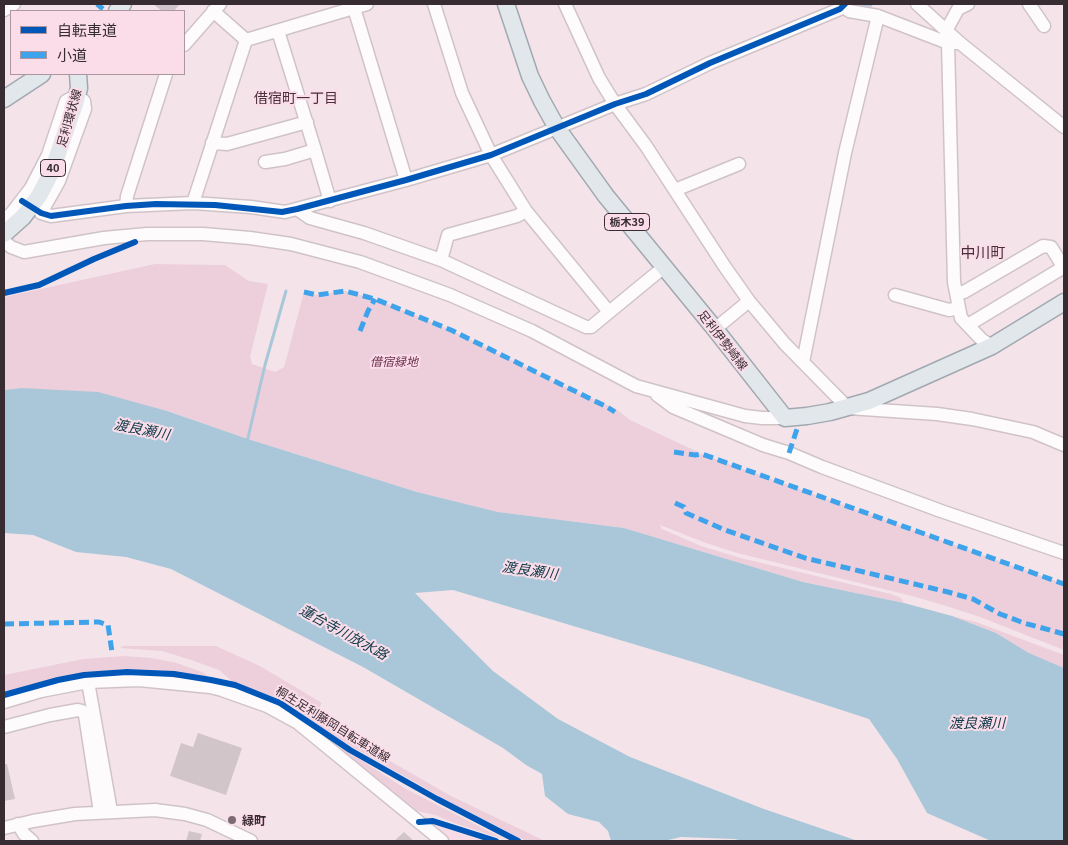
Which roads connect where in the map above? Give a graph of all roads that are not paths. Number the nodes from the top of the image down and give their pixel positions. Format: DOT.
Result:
graph roads {
  1 [pos="14,4"];
  2 [pos="367,4"];
  3 [pos="434,4"];
  4 [pos="506,4"];
  5 [pos="565,4"];
  6 [pos="917,4"];
  7 [pos="968,4"];
  8 [pos="1029,4"];
  9 [pos="844,5"];
  10 [pos="216,7"];
  11 [pos="354,8"];
  12 [pos="4,10"];
  13 [pos="878,16"];
  14 [pos="1044,26"];
  15 [pos="278,31"];
  16 [pos="951,39"];
  17 [pos="246,40"];
  18 [pos="185,44"];
  19 [pos="40,75"];
  20 [pos="78,75"];
  21 [pos="166,75"];
  22 [pos="77,95"];
  23 [pos="4,99"];
  24 [pos="615,104"];
  25 [pos="306,122"];
  26 [pos="1064,127"];
  27 [pos="557,128"];
  28 [pos="212,143"];
  29 [pos="315,150"];
  30 [pos="491,155"];
  31 [pos="265,162"];
  32 [pos="739,164"];
  33 [pos="406,180"];
  34 [pos="675,190"];
  35 [pos="330,201"];
  36 [pos="194,203"];
  37 [pos="126,206"];
  38 [pos="298,209"];
  39 [pos="526,211"];
  40 [pos="4,219"];
  41 [pos="4,234"];
  42 [pos="4,241"];
  43 [pos="441,260"];
  44 [pos="664,267"];
  45 [pos="1064,268"];
  46 [pos="957,293"];
  47 [pos="895,295"];
  48 [pos="749,301"];
  49 [pos="1064,302"];
  50 [pos="959,308"];
  51 [pos="609,312"];
  52 [pos="968,324"];
  53 [pos="715,329"];
  54 [pos="992,346"];
  55 [pos="803,362"];
  56 [pos="652,391"];
  57 [pos="848,408"];
  58 [pos="785,418"];
  59 [pos="1064,445"];
  60 [pos="1064,552"];
  61 [pos="88,682"];
  62 [pos="4,702"];
  63 [pos="4,728"];
  64 [pos="105,811"];
  65 [pos="18,824"];
  66 [pos="4,828"];
  67 [pos="32,841"];
  68 [pos="252,841"];
  69 [pos="442,841"];
  1 -- 12 [label="street"];
  2 -- 11 [label="street"];
  3 -- 30 [label="street"];
  4 -- 27 [label="main road, 足利伊勢崎線 / 栃木39"];
  5 -- 24 [label="street"];
  6 -- 16 [label="street"];
  7 -- 16 [label="street"];
  8 -- 14 [label="street"];
  9 -- 13 [label="street"];
  9 -- 24 [label="street"];
  10 -- 17 [label="street"];
  10 -- 18 [label="street"];
  11 -- 15 [label="street"];
  11 -- 33 [label="street"];
  13 -- 16 [label="street"];
  13 -- 55 [label="street"];
  15 -- 17 [label="street"];
  15 -- 25 [label="street"];
  16 -- 26 [label="street"];
  16 -- 46 [label="street"];
  17 -- 28 [label="street"];
  19 -- 23 [label="main road"];
  20 -- 22 [label="main road, 足利環状線 / 40"];
  21 -- 37 [label="street"];
  22 -- 37 [label="street"];
  22 -- 40 [label="street"];
  22 -- 41 [label="main road, 足利環状線 / 40"];
  24 -- 27 [label="street"];
  24 -- 34 [label="street"];
  25 -- 28 [label="street"];
  25 -- 29 [label="street"];
  27 -- 30 [label="street"];
  27 -- 44 [label="main road, 足利伊勢崎線 / 栃木39"];
  28 -- 36 [label="street"];
  29 -- 31 [label="street"];
  29 -- 35 [label="street"];
  30 -- 33 [label="street"];
  30 -- 39 [label="street"];
  32 -- 34 [label="street"];
  33 -- 35 [label="street"];
  34 -- 48 [label="street"];
  35 -- 38 [label="street"];
  36 -- 37 [label="street"];
  36 -- 38 [label="street"];
  38 -- 43 [label="street"];
  39 -- 43 [label="street"];
  39 -- 51 [label="street"];
  42 -- 56 [label="street"];
  43 -- 51 [label="street"];
  44 -- 51 [label="street"];
  44 -- 53 [label="main road, 足利伊勢崎線 / 栃木39"];
  45 -- 46 [label="street"];
  45 -- 52 [label="street"];
  46 -- 50 [label="street"];
  47 -- 50 [label="street"];
  48 -- 53 [label="street"];
  48 -- 55 [label="street"];
  49 -- 54 [label="main road"];
  50 -- 52 [label="street"];
  52 -- 54 [label="street"];
  53 -- 58 [label="main road, 足利伊勢崎線 / 栃木39"];
  54 -- 57 [label="main road"];
  55 -- 57 [label="street"];
  56 -- 58 [label="street"];
  56 -- 60 [label="street"];
  57 -- 58 [label="main road"];
  57 -- 59 [label="street"];
  61 -- 62 [label="street"];
  61 -- 64 [label="street"];
  61 -- 69 [label="street"];
  63 -- 64 [label="street"];
  64 -- 65 [label="street"];
  64 -- 68 [label="street"];
  65 -- 66 [label="street"];
  65 -- 67 [label="street"];
}
